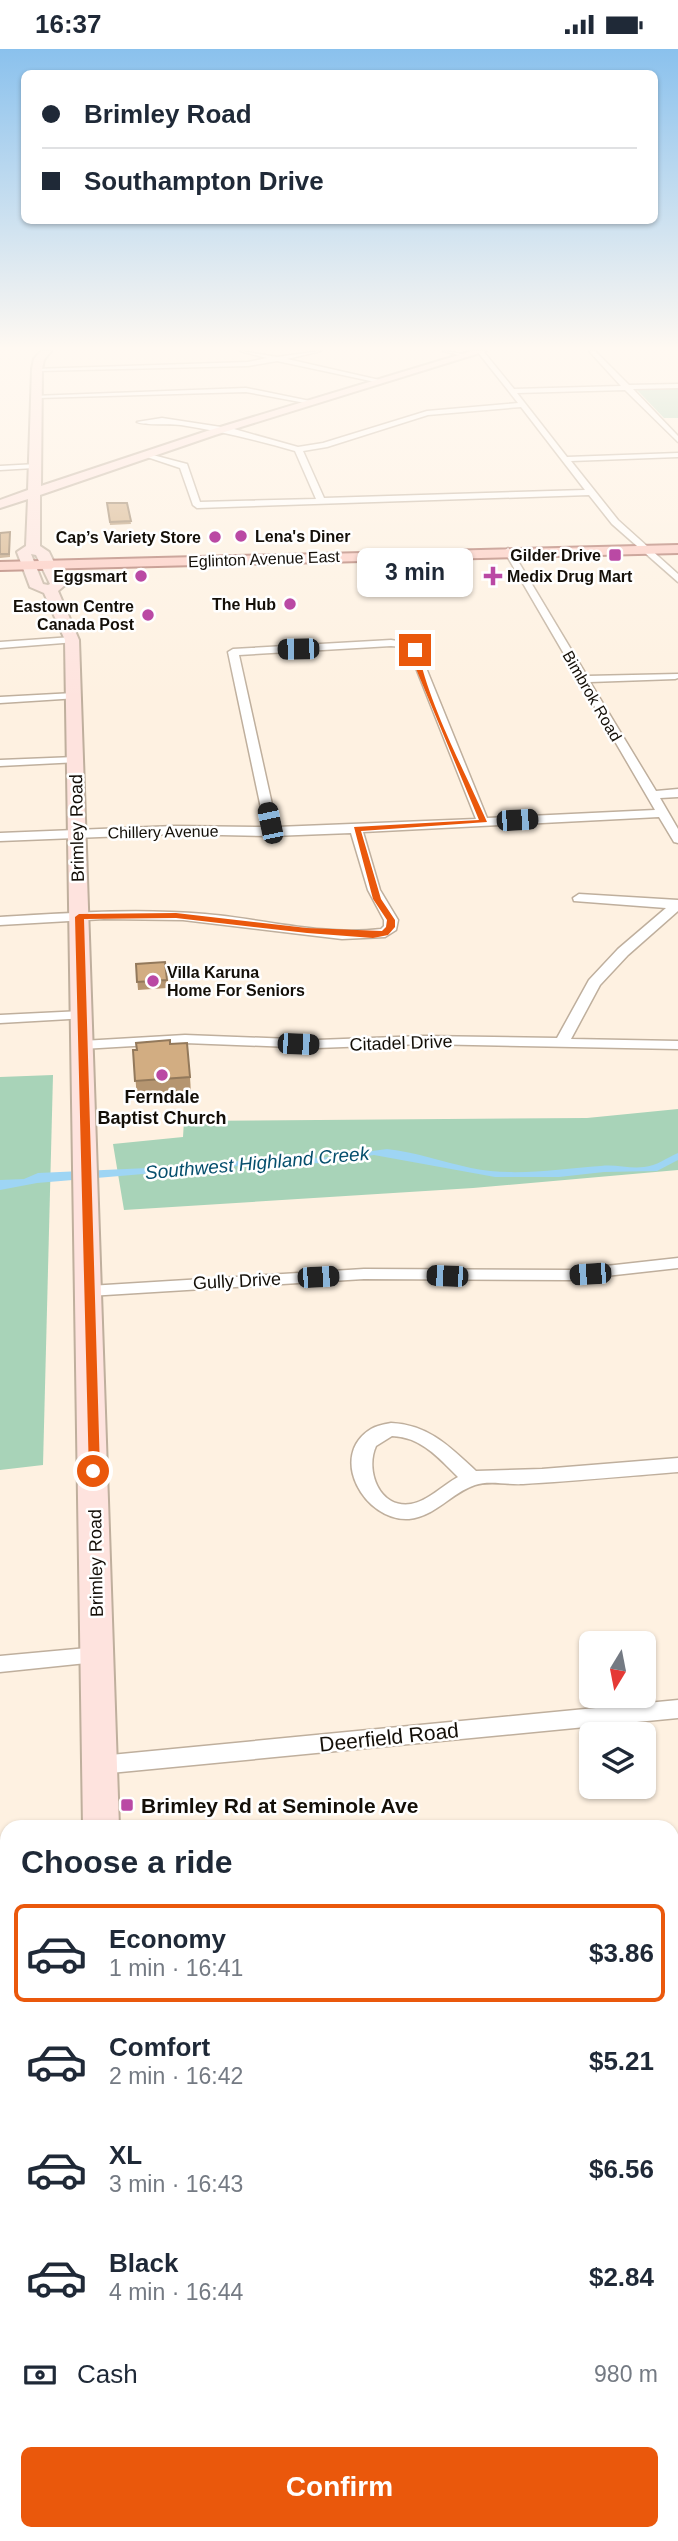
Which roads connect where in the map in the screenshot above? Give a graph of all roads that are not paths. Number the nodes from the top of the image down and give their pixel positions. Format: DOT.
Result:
graph roads {
  1 [pos="108,467"];
  2 [pos="184,467"];
  3 [pos="308,467"];
  4 [pos="573,467"];
  5 [pos="0,468"];
  6 [pos="34,468"];
  7 [pos="76,478"];
  8 [pos="592,492"];
  9 [pos="36,493"];
  10 [pos="321,501"];
  11 [pos="0,507"];
  12 [pos="33,515"];
  13 [pos="678,542"];
  14 [pos="642,547"];
  15 [pos="33,548"];
  16 [pos="678,549"];
  17 [pos="508,551"];
  18 [pos="0,566"];
  19 [pos="30,569"];
  20 [pos="0,573"];
  21 [pos="50,575"];
  22 [pos="678,579"];
  23 [pos="72,640"];
  24 [pos="0,645"];
  25 [pos="675,676"];
  26 [pos="583,679"];
  27 [pos="74,696"];
  28 [pos="0,700"];
  29 [pos="75,759"];
  30 [pos="0,763"];
  31 [pos="678,793"];
  32 [pos="650,795"];
  33 [pos="661,813"];
  34 [pos="483,822"];
  35 [pos="356,829"];
  36 [pos="272,832"];
  37 [pos="77,834"];
  38 [pos="0,837"];
  39 [pos="678,839"];
  40 [pos="579,898"];
  41 [pos="678,905"];
  42 [pos="79,917"];
  43 [pos="0,921"];
  44 [pos="82,1015"];
  45 [pos="0,1019"];
  46 [pos="562,1042"];
  47 [pos="82,1045"];
  48 [pos="678,1045"];
  49 [pos="86,1160"];
  50 [pos="678,1263"];
  51 [pos="89,1291"];
  52 [pos="678,1465"];
  53 [pos="472,1478"];
  54 [pos="97,1655"];
  55 [pos="0,1664"];
  56 [pos="678,1709"];
  57 [pos="100,1765"];
  58 [pos="101,1820"];
  1 -- 7 [label="main road"];
  2 -- 10 [label="street"];
  3 -- 10 [label="street"];
  4 -- 8 [label="street"];
  5 -- 6 [label="street"];
  6 -- 7 [label="main road"];
  6 -- 9 [label="main road"];
  7 -- 9 [label="main road"];
  8 -- 10 [label="street"];
  8 -- 14 [label="street"];
  9 -- 11 [label="main road"];
  9 -- 12 [label="main road"];
  11 -- 12 [label="main road"];
  12 -- 15 [label="main road"];
  13 -- 14 [label="main road, Eglinton Avenue East"];
  14 -- 16 [label="main road, Eglinton Avenue East"];
  14 -- 17 [label="main road, Eglinton Avenue East"];
  14 -- 22 [label="street"];
  15 -- 19 [label="main road"];
  15 -- 21 [label="main road, Brimley Road"];
  17 -- 21 [label="main road, Eglinton Avenue East"];
  17 -- 26 [label="street, Bimbrok Road"];
  18 -- 19 [label="main road, Eglinton Avenue East"];
  19 -- 20 [label="main road, Eglinton Avenue East"];
  19 -- 21 [label="main road, Eglinton Avenue East"];
  21 -- 23 [label="main road, Brimley Road"];
  23 -- 24 [label="street"];
  23 -- 27 [label="main road, Brimley Road"];
  25 -- 26 [label="street"];
  26 -- 32 [label="street, Bimbrok Road"];
  27 -- 28 [label="street"];
  27 -- 29 [label="main road, Brimley Road"];
  29 -- 30 [label="street"];
  29 -- 37 [label="main road, Brimley Road"];
  31 -- 32 [label="street"];
  32 -- 33 [label="street, Bimbrok Road"];
  33 -- 34 [label="street, Chillery Avenue"];
  33 -- 39 [label="street, Bimbrok Road"];
  34 -- 35 [label="street, Chillery Avenue"];
  34 -- 36 [label="street"];
  35 -- 36 [label="street, Chillery Avenue"];
  35 -- 42 [label="street"];
  36 -- 37 [label="street, Chillery Avenue"];
  37 -- 38 [label="street, Chillery Avenue"];
  37 -- 42 [label="main road, Brimley Road"];
  40 -- 41 [label="street"];
  41 -- 46 [label="street"];
  42 -- 43 [label="street"];
  42 -- 44 [label="main road, Brimley Road"];
  44 -- 45 [label="street"];
  44 -- 47 [label="main road, Brimley Road"];
  46 -- 47 [label="street, Citadel Drive"];
  46 -- 48 [label="street, Citadel Drive"];
  47 -- 49 [label="main road, Brimley Road"];
  49 -- 51 [label="main road, Brimley Road"];
  50 -- 51 [label="street, Gully Drive"];
  51 -- 54 [label="main road, Brimley Road"];
  52 -- 53 [label="street"];
  53 -- 53 [label="street"];
  54 -- 55 [label="street"];
  54 -- 57 [label="main road, Brimley Road"];
  56 -- 57 [label="street, Deerfield Road"];
  57 -- 58 [label="main road, Brimley Road"];
}
